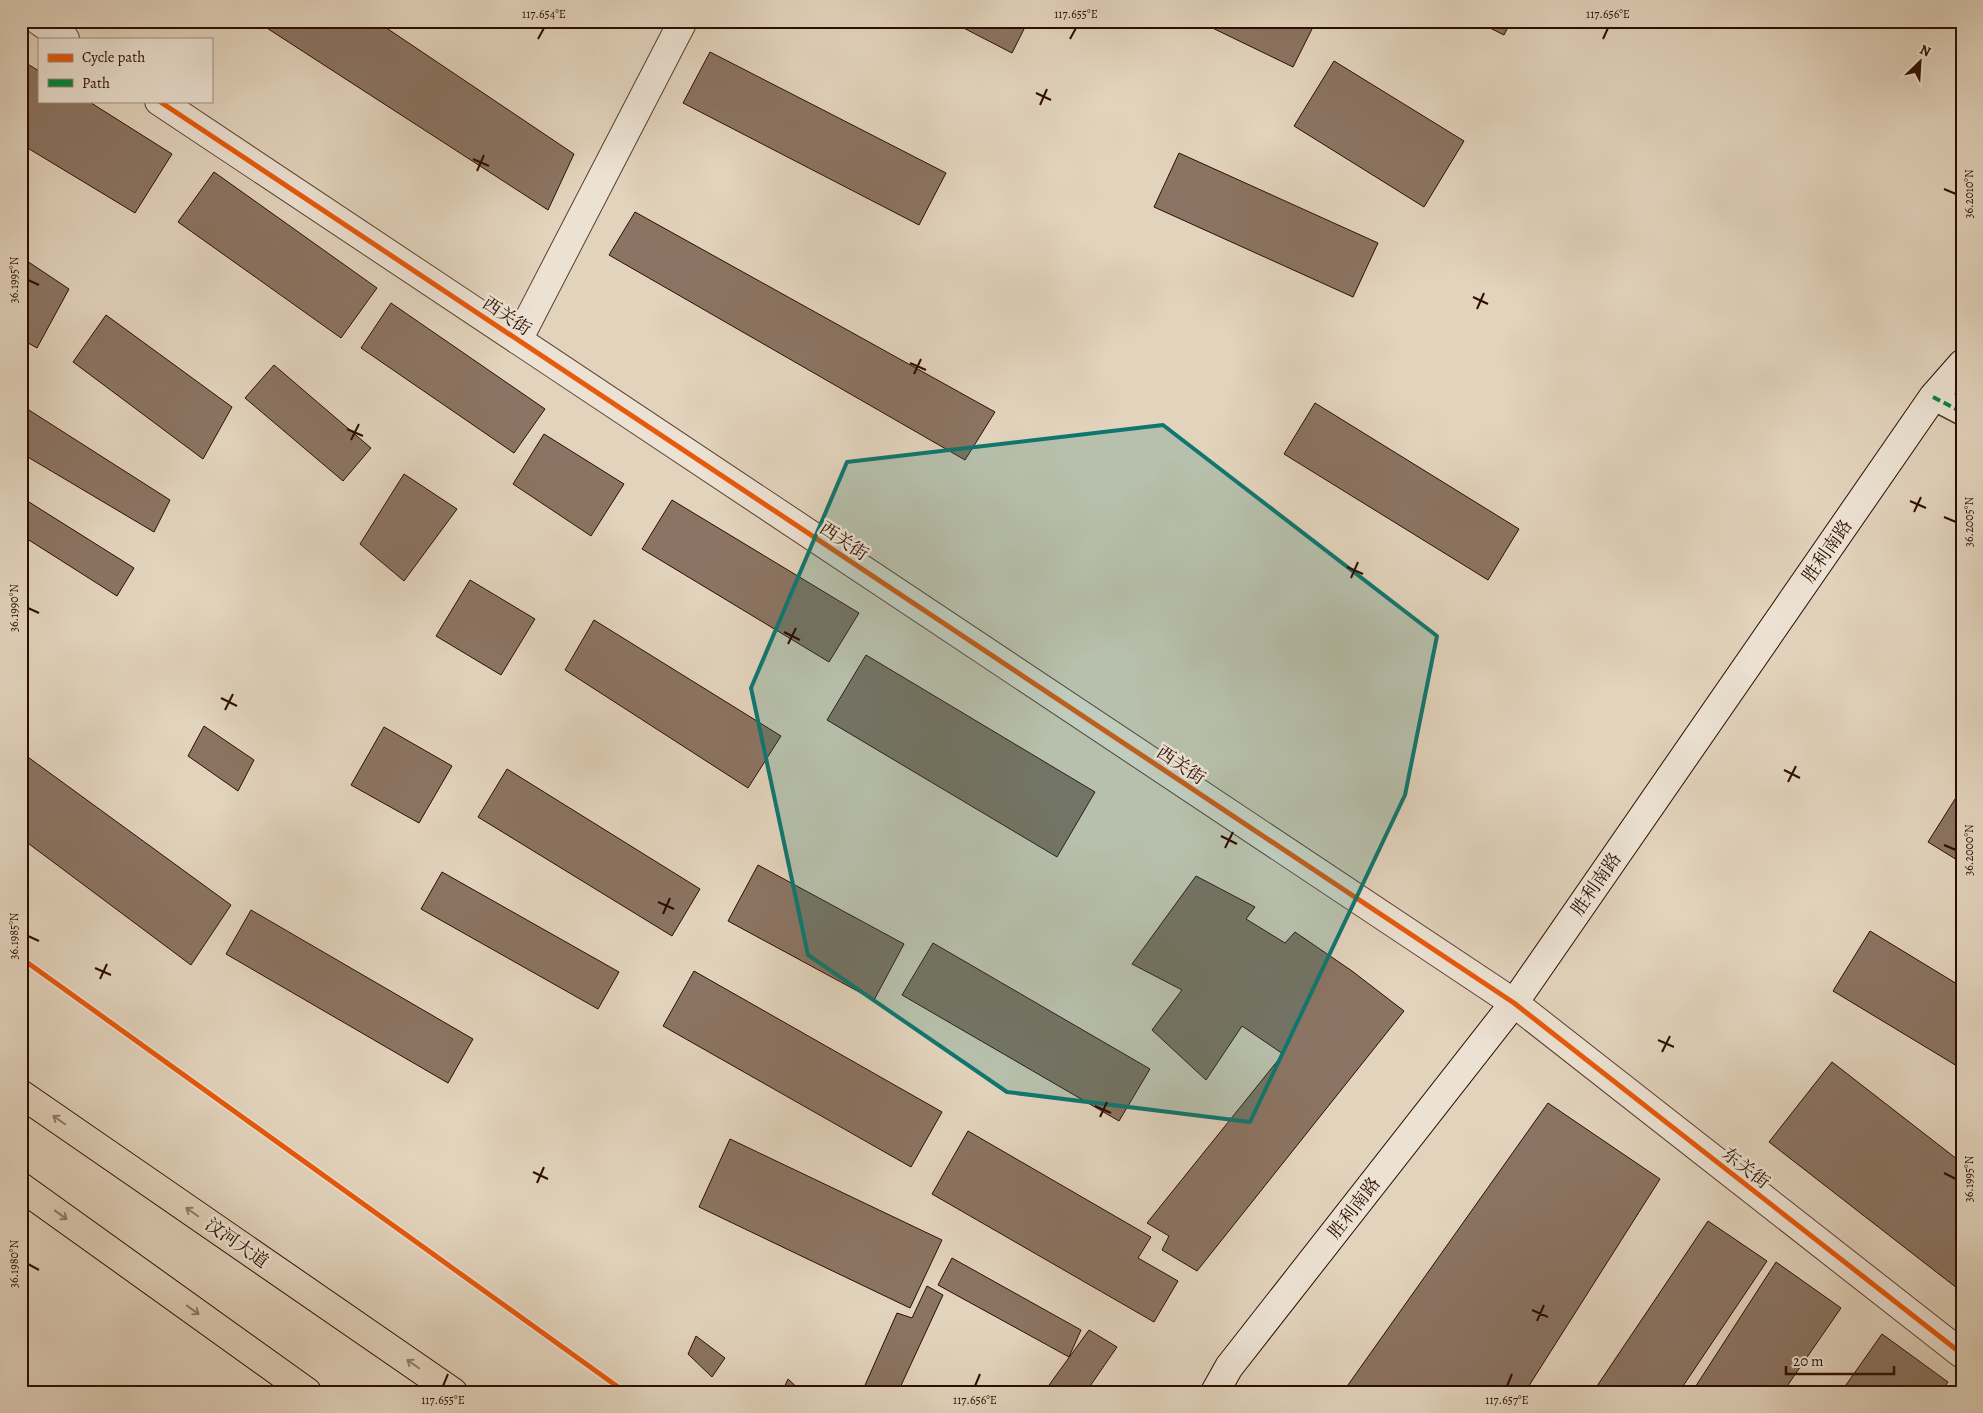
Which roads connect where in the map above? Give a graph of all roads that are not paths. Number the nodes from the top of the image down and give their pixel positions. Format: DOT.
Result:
graph roads {
  1 [pos="39,21"];
  2 [pos="683,21"];
  3 [pos="64,38"];
  4 [pos="161,102"];
  5 [pos="518,340"];
  6 [pos="1962,364"];
  7 [pos="1933,397"];
  8 [pos="1962,412"];
  9 [pos="1514,1003"];
  10 [pos="21,1094"];
  11 [pos="21,1187"];
  12 [pos="1962,1354"];
  13 [pos="307,1392"];
  14 [pos="453,1392"];
  15 [pos="1215,1392"];
  1 -- 3 [label="street"];
  2 -- 5 [label="street"];
  4 -- 5 [label="street, 西关街"];
  5 -- 9 [label="street, 西关街"];
  6 -- 7 [label="street, 胜利南路"];
  7 -- 8 [label="street"];
  7 -- 9 [label="street, 胜利南路"];
  9 -- 12 [label="street, 东关街"];
  9 -- 15 [label="street, 胜利南路"];
  14 -- 10 [label="highway, 汶河大道, one-way"];
  11 -- 13 [label="highway, one-way"];
}
